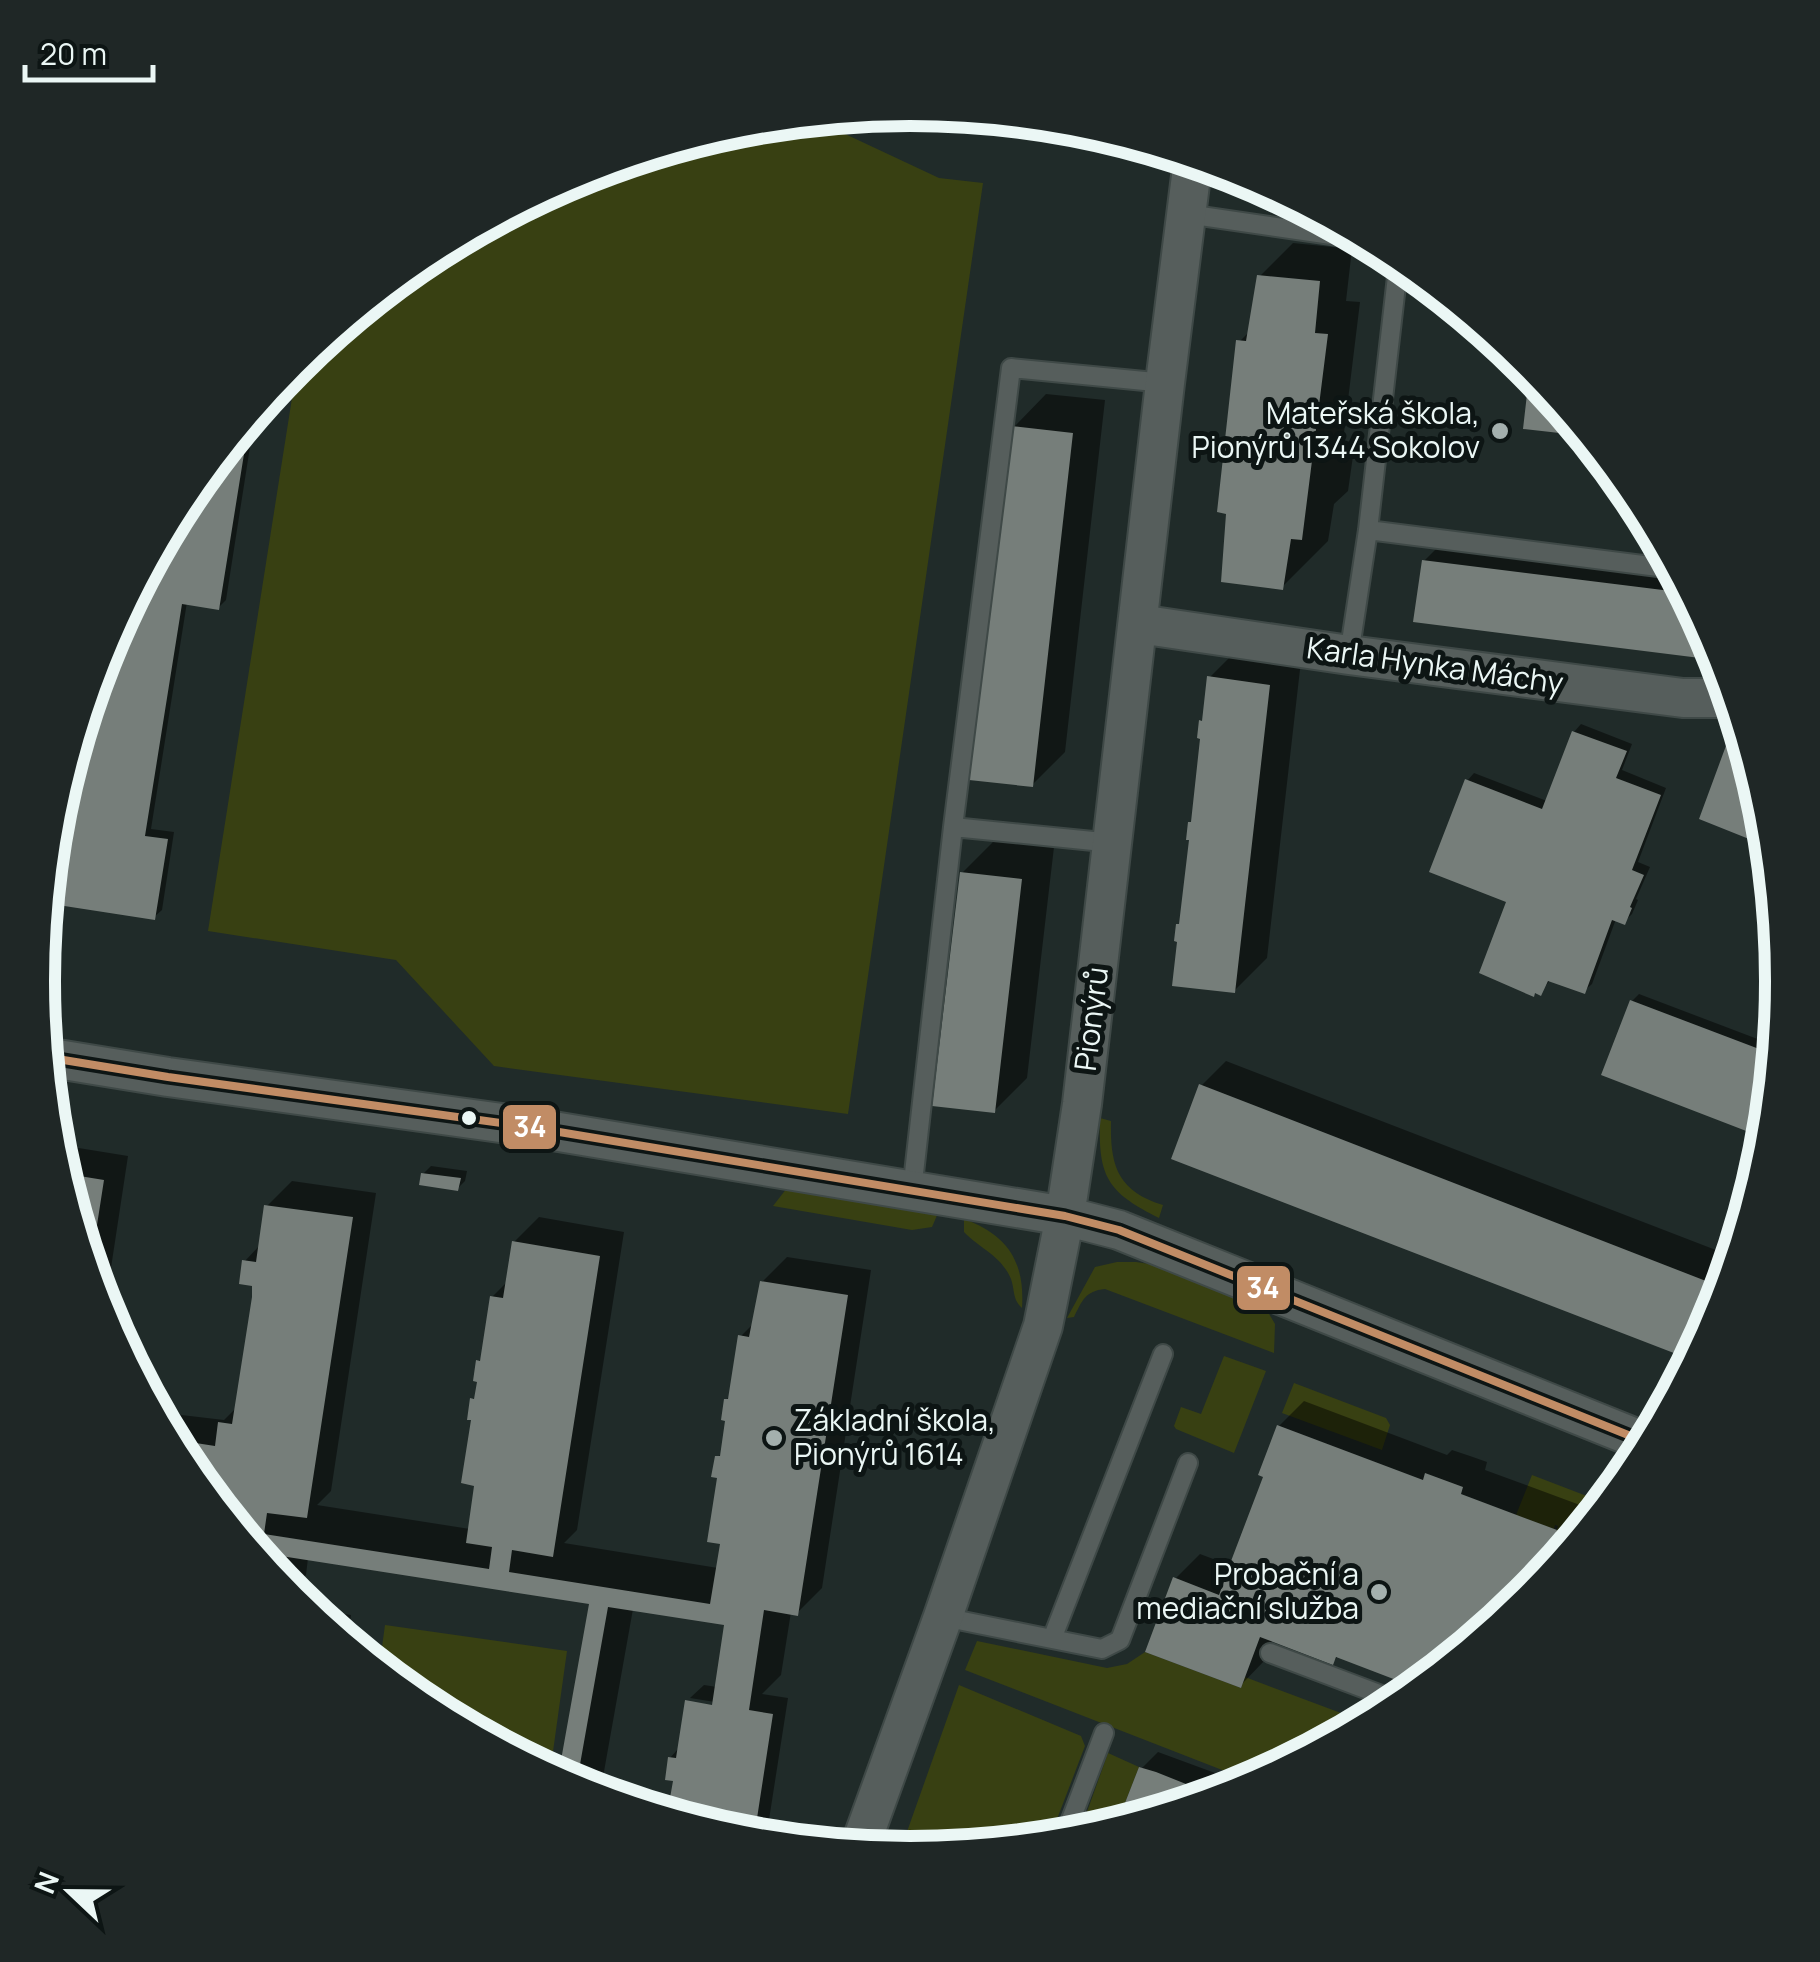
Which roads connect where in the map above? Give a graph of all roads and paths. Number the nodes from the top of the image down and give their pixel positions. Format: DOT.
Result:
graph roads {
  1 [pos="1192,174"];
  2 [pos="1187,214"];
  3 [pos="1325,234"];
  4 [pos="1397,279"];
  5 [pos="1165,383"];
  6 [pos="1368,530"];
  7 [pos="1657,567"];
  8 [pos="1138,624"];
  9 [pos="1349,656"];
  10 [pos="1716,695"];
  11 [pos="953,827"];
  12 [pos="1113,843"];
  13 [pos="59,1059"];
  14 [pos="912,1192"];
  15 [pos="1064,1216"];
  16 [pos="1163,1354"];
  17 [pos="1633,1437"];
  18 [pos="1188,1463"];
  19 [pos="943,1617"];
  20 [pos="1052,1639"];
  21 [pos="1270,1653"];
  22 [pos="1381,1695"];
  23 [pos="1104,1733"];
  24 [pos="1070,1821"];
  25 [pos="864,1834"];
  1 -- 2 [label="street, Pionýrů"];
  2 -- 3 [label="lane"];
  2 -- 5 [label="street, Pionýrů"];
  4 -- 6 [label="lane"];
  5 -- 8 [label="street, Pionýrů"];
  5 -- 11 [label="lane"];
  6 -- 7 [label="lane"];
  6 -- 9 [label="lane"];
  8 -- 9 [label="street, Karla Hynka Máchy"];
  8 -- 12 [label="street, Pionýrů"];
  9 -- 10 [label="street, Karla Hynka Máchy"];
  11 -- 12 [label="lane"];
  11 -- 14 [label="lane"];
  12 -- 15 [label="street, Pionýrů"];
  13 -- 14 [label="street"];
  14 -- 15 [label="street"];
  15 -- 17 [label="street"];
  15 -- 19 [label="street, Pionýrů"];
  16 -- 20 [label="lane"];
  18 -- 20 [label="lane"];
  19 -- 20 [label="lane"];
  19 -- 25 [label="street, Pionýrů"];
  21 -- 22 [label="lane"];
  23 -- 24 [label="lane"];
}
